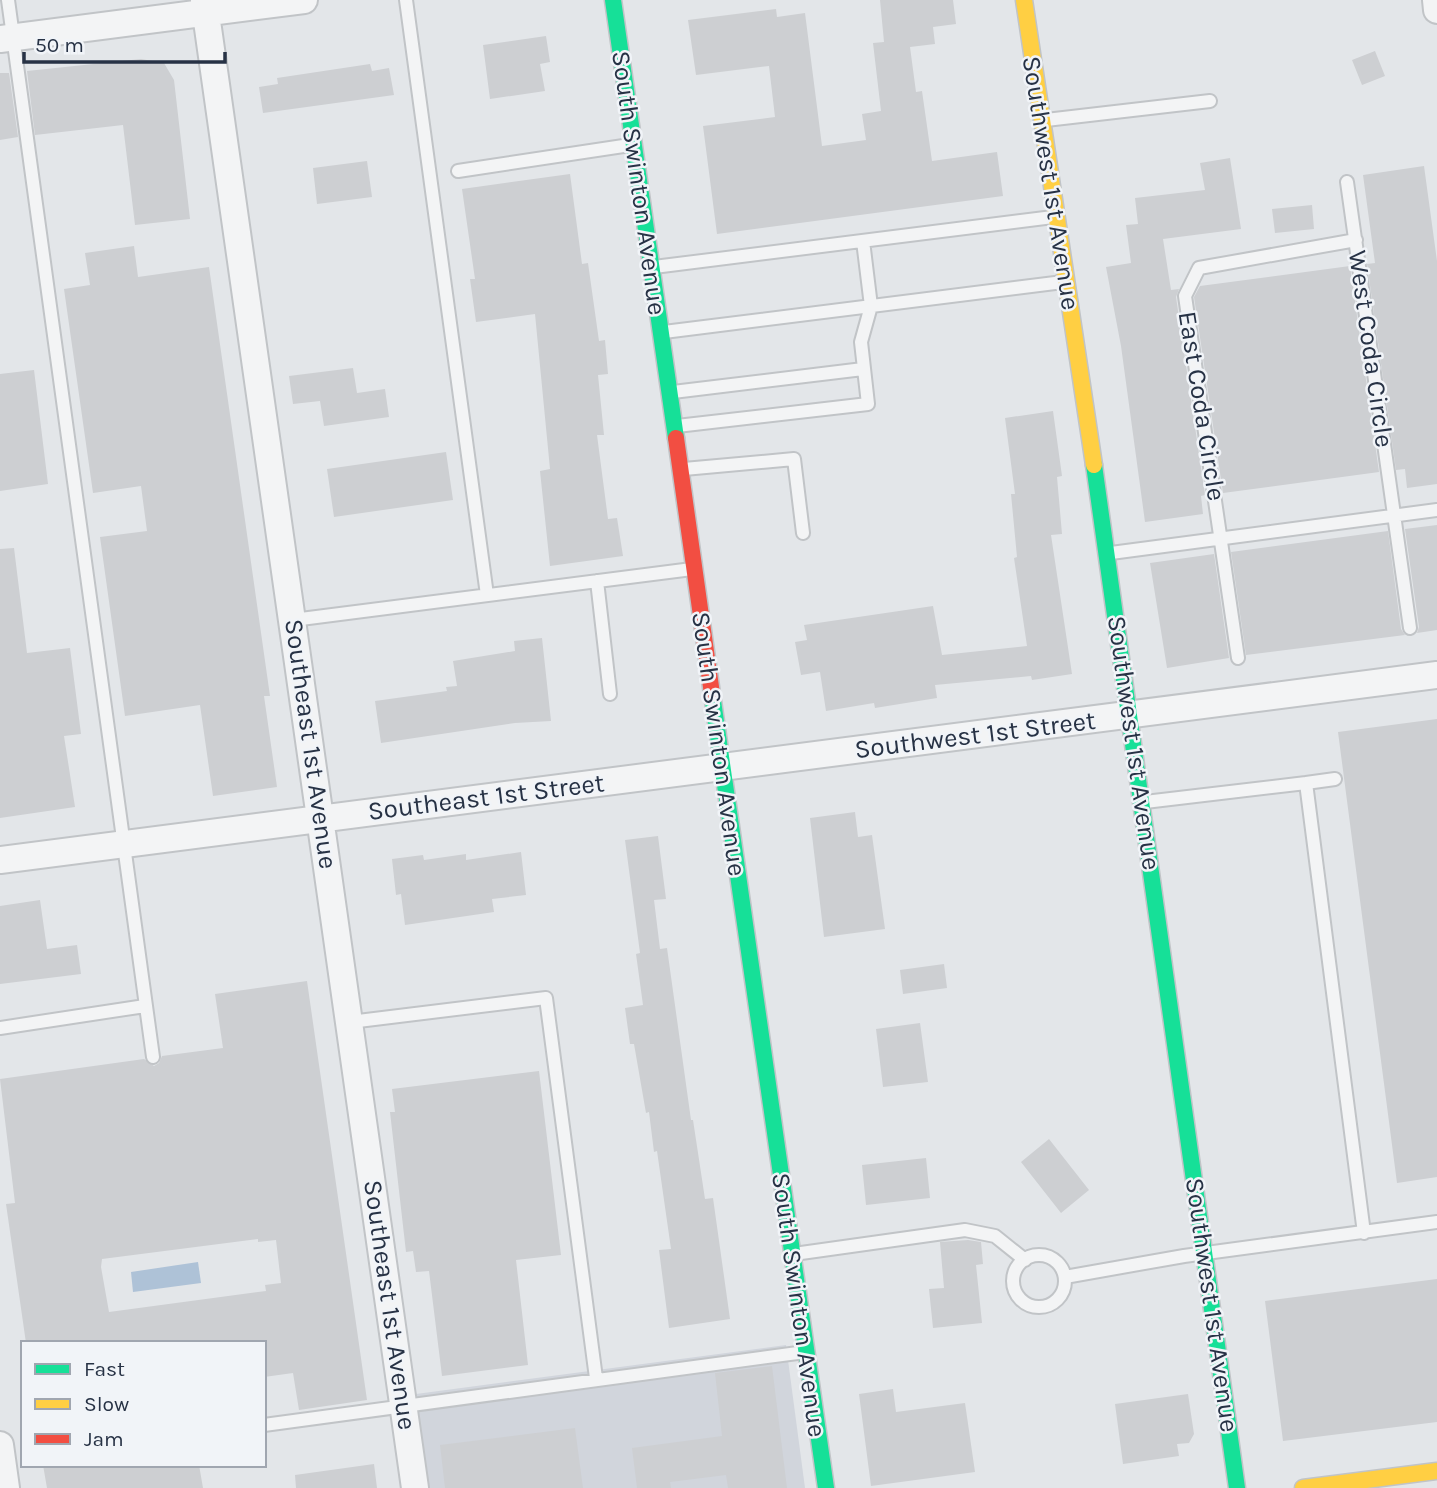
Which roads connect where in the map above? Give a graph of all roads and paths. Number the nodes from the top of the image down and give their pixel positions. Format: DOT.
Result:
graph roads {
  1 [pos="8,0"];
  2 [pos="304,0"];
  3 [pos="406,0"];
  4 [pos="613,0"];
  5 [pos="1024,0"];
  6 [pos="1436,0"];
  7 [pos="205,6"];
  8 [pos="1437,10"];
  9 [pos="6,38"];
  10 [pos="1210,101"];
  11 [pos="1042,121"];
  12 [pos="634,144"];
  13 [pos="458,171"];
  14 [pos="1347,182"];
  15 [pos="1056,216"];
  16 [pos="1356,240"];
  17 [pos="863,241"];
  18 [pos="651,267"];
  19 [pos="1066,282"];
  20 [pos="871,306"];
  21 [pos="660,333"];
  22 [pos="863,369"];
  23 [pos="669,392"];
  24 [pos="674,426"];
  25 [pos="680,470"];
  26 [pos="1437,510"];
  27 [pos="1394,515"];
  28 [pos="803,533"];
  29 [pos="1223,538"];
  30 [pos="1107,553"];
  31 [pos="694,568"];
  32 [pos="597,581"];
  33 [pos="487,595"];
  34 [pos="293,620"];
  35 [pos="1409,628"];
  36 [pos="1238,658"];
  37 [pos="1437,675"];
  38 [pos="610,694"];
  39 [pos="1131,715"];
  40 [pos="722,767"];
  41 [pos="1335,779"];
  42 [pos="1306,783"];
  43 [pos="1143,803"];
  44 [pos="322,817"];
  45 [pos="122,844"];
  46 [pos="0,860"];
  47 [pos="145,1006"];
  48 [pos="350,1022"];
  49 [pos="0,1028"];
  50 [pos="153,1057"];
  51 [pos="1437,1222"];
  52 [pos="1364,1233"];
  53 [pos="792,1254"];
  54 [pos="1205,1255"];
  55 [pos="1025,1260"];
  56 [pos="1065,1277"];
  57 [pos="806,1352"];
  58 [pos="596,1378"];
  59 [pos="404,1405"];
  60 [pos="266,1425"];
  61 [pos="0,1445"];
  62 [pos="1437,1471"];
  63 [pos="6,1488"];
  64 [pos="415,1488"];
  65 [pos="826,1488"];
  66 [pos="1237,1488"];
  67 [pos="1303,1488"];
  1 -- 9 [label="lane"];
  2 -- 7 [label="street"];
  3 -- 33 [label="lane"];
  4 -- 12 [label="street, South Swinton Avenue"];
  5 -- 11 [label="street, Southwest 1st Avenue"];
  6 -- 8 [label="street"];
  7 -- 9 [label="street"];
  7 -- 34 [label="street, Southeast 1st Avenue"];
  9 -- 45 [label="lane"];
  10 -- 11 [label="lane"];
  11 -- 15 [label="street, Southwest 1st Avenue"];
  12 -- 13 [label="lane"];
  12 -- 18 [label="street, South Swinton Avenue"];
  14 -- 16 [label="lane, West Coda Circle"];
  15 -- 17 [label="lane"];
  15 -- 19 [label="street, Southwest 1st Avenue"];
  16 -- 27 [label="lane, West Coda Circle"];
  16 -- 29 [label="lane, East Coda Circle"];
  17 -- 18 [label="lane"];
  17 -- 20 [label="lane"];
  18 -- 21 [label="street, South Swinton Avenue"];
  19 -- 20 [label="lane"];
  19 -- 30 [label="street, Southwest 1st Avenue"];
  20 -- 21 [label="lane"];
  20 -- 22 [label="lane"];
  21 -- 23 [label="street, South Swinton Avenue"];
  22 -- 23 [label="lane"];
  22 -- 24 [label="lane"];
  23 -- 24 [label="street, South Swinton Avenue"];
  24 -- 25 [label="street, South Swinton Avenue"];
  25 -- 28 [label="lane"];
  25 -- 31 [label="street, South Swinton Avenue"];
  26 -- 27 [label="lane"];
  27 -- 29 [label="lane"];
  27 -- 35 [label="lane, West Coda Circle"];
  29 -- 30 [label="lane"];
  29 -- 36 [label="lane"];
  30 -- 39 [label="street, Southwest 1st Avenue"];
  31 -- 32 [label="lane"];
  31 -- 40 [label="street, South Swinton Avenue"];
  32 -- 33 [label="lane"];
  32 -- 38 [label="lane"];
  33 -- 34 [label="lane"];
  34 -- 44 [label="street, Southeast 1st Avenue"];
  37 -- 39 [label="street, Southwest 1st Street"];
  39 -- 40 [label="street, Southwest 1st Street"];
  39 -- 43 [label="street, Southwest 1st Avenue"];
  40 -- 44 [label="street, Southeast 1st Street"];
  40 -- 53 [label="street, South Swinton Avenue"];
  41 -- 42 [label="lane"];
  42 -- 43 [label="lane"];
  42 -- 52 [label="lane"];
  43 -- 54 [label="street, Southwest 1st Avenue"];
  44 -- 45 [label="street, Southeast 1st Street"];
  44 -- 48 [label="street, Southeast 1st Avenue"];
  45 -- 46 [label="street, Southeast 1st Street"];
  45 -- 47 [label="lane"];
  47 -- 49 [label="lane"];
  47 -- 50 [label="lane"];
  48 -- 58 [label="lane"];
  48 -- 59 [label="street, Southeast 1st Avenue"];
  51 -- 52 [label="lane"];
  52 -- 54 [label="lane"];
  53 -- 55 [label="lane"];
  53 -- 57 [label="street, South Swinton Avenue"];
  54 -- 56 [label="lane"];
  54 -- 66 [label="street, Southwest 1st Avenue"];
  55 -- 56 [label="lane"];
  55 -- 56 [label="lane"];
  57 -- 58 [label="lane"];
  57 -- 65 [label="street, South Swinton Avenue"];
  58 -- 59 [label="lane"];
  59 -- 60 [label="lane"];
  59 -- 64 [label="street, Southeast 1st Avenue"];
  61 -- 63 [label="street"];
  62 -- 67 [label="street"];
}
